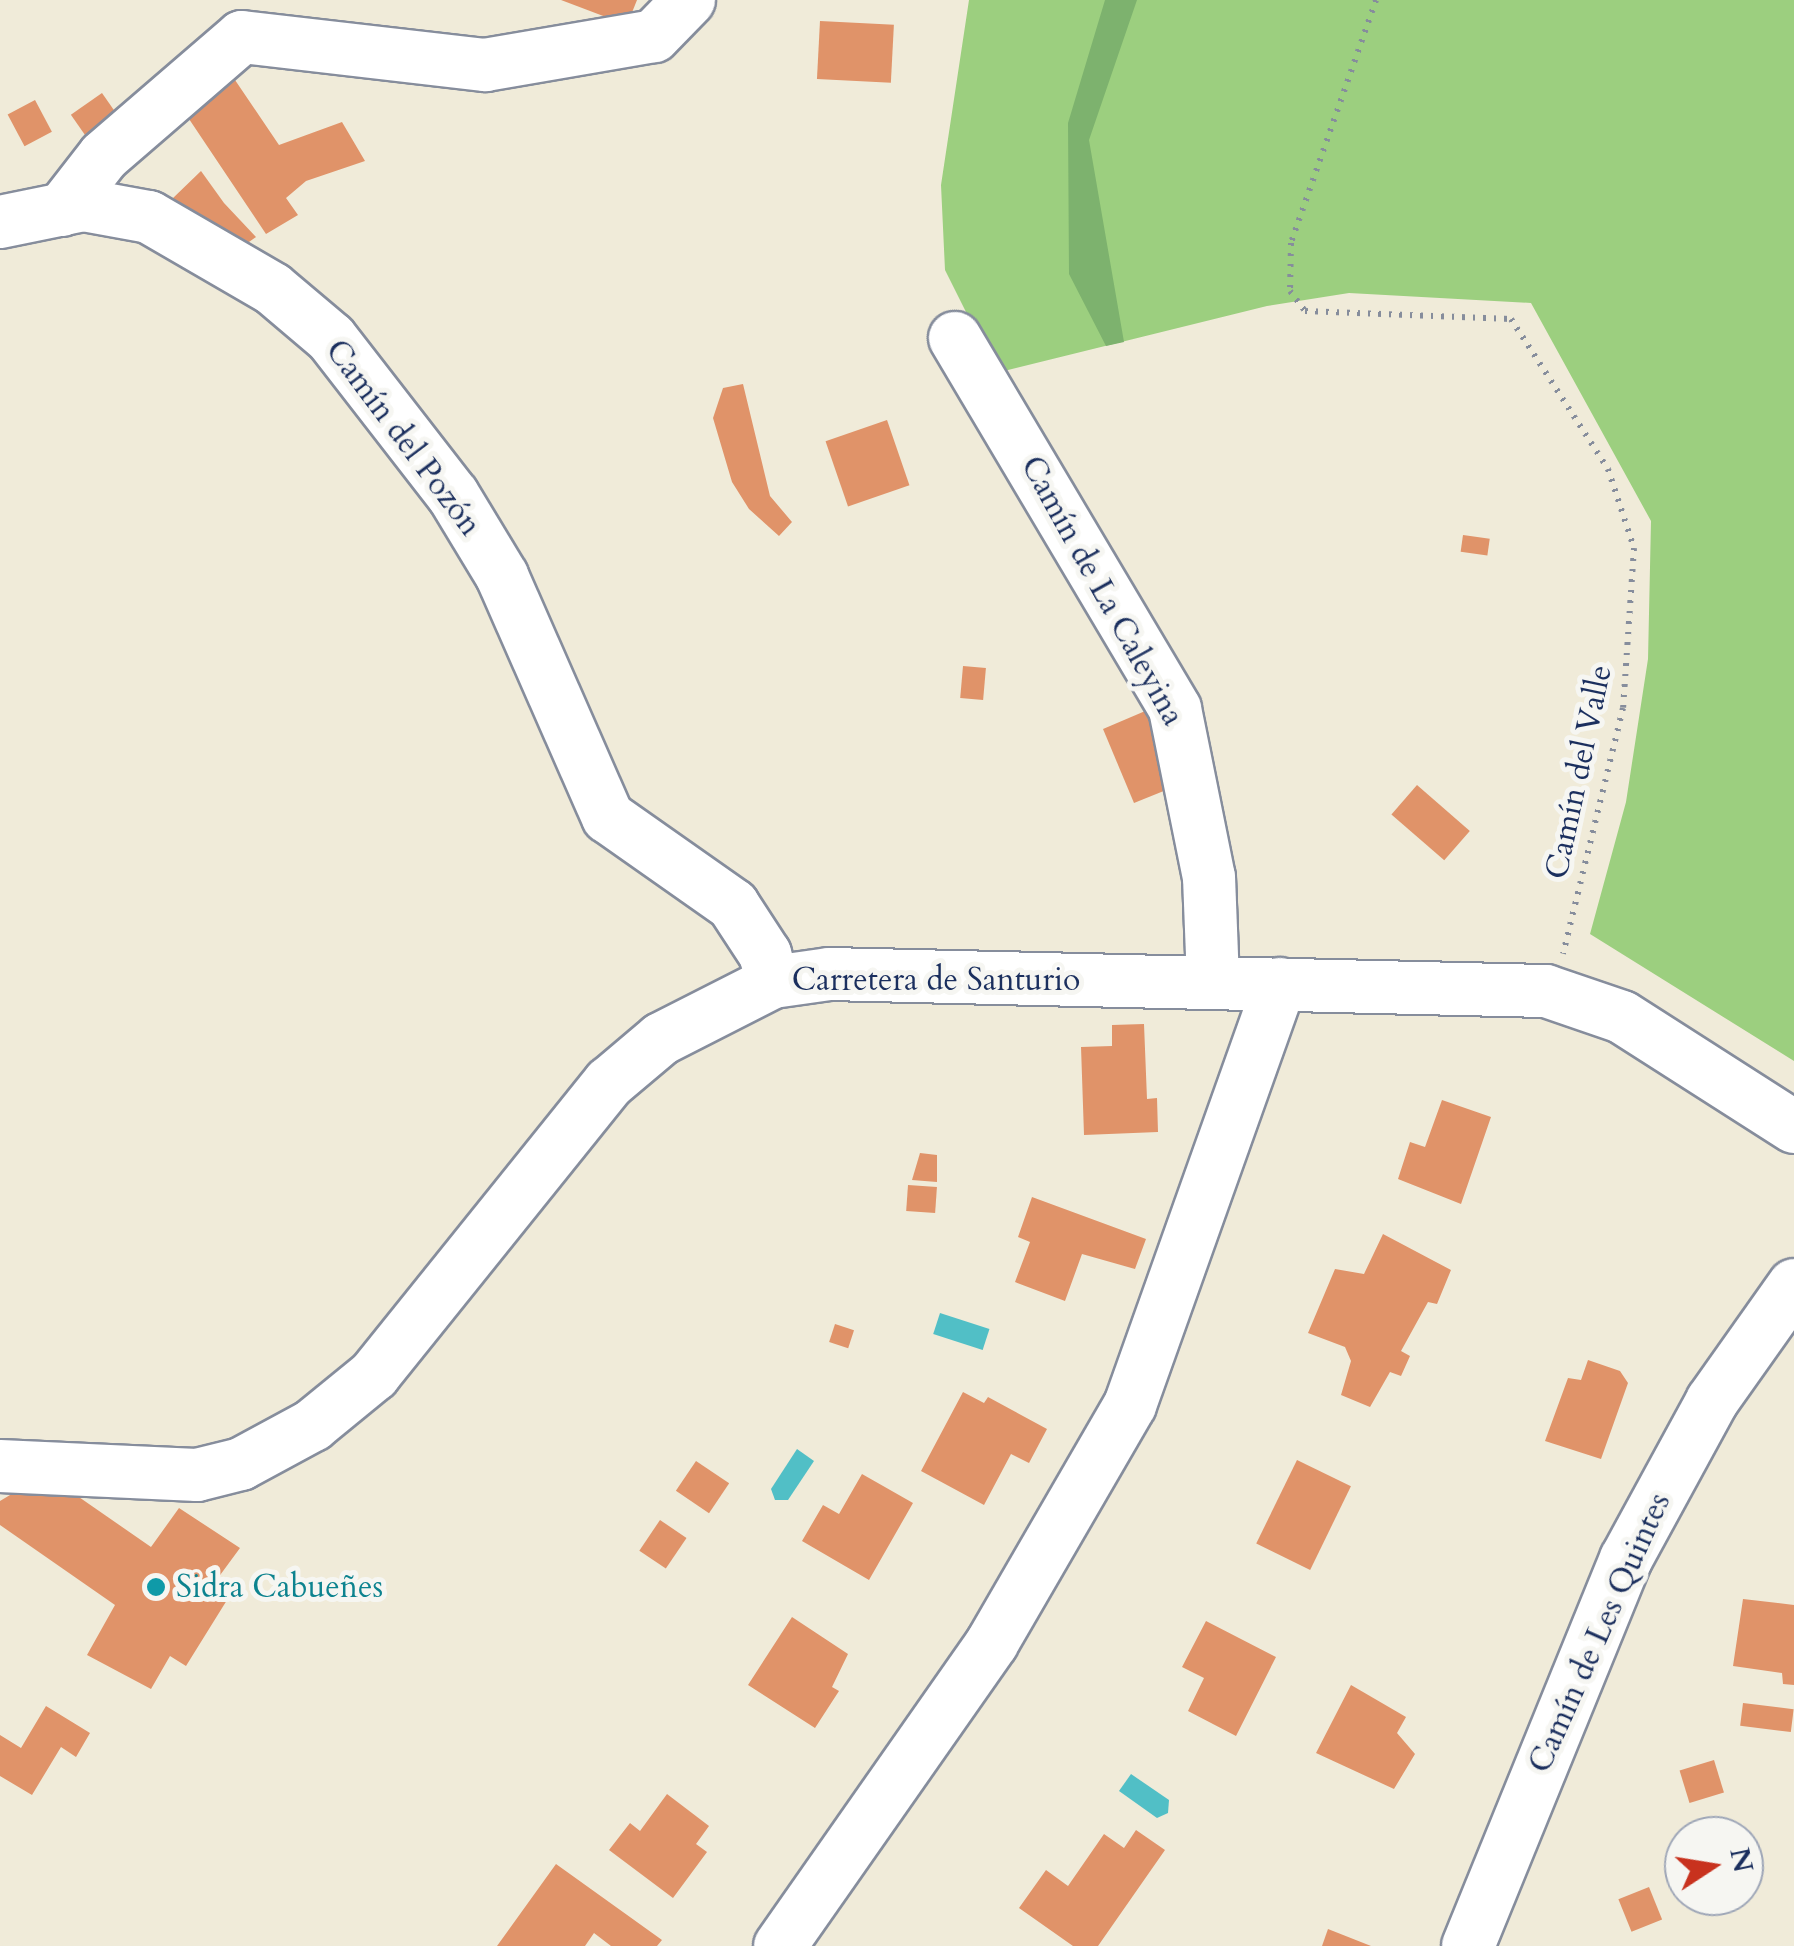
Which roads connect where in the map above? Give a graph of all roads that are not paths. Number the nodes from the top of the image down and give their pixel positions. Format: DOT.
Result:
graph roads {
  1 [pos="689,0"];
  2 [pos="62,210"];
  3 [pos="0,222"];
  4 [pos="955,338"];
  5 [pos="1213,981"];
  6 [pos="773,982"];
  7 [pos="1280,984"];
  8 [pos="1794,1127"];
  9 [pos="1794,1285"];
  10 [pos="0,1466"];
  11 [pos="780,1946"];
  12 [pos="1468,1946"];
  1 -- 2 [label="street"];
  2 -- 3 [label="street, Camín del Pozón"];
  2 -- 6 [label="street, Camín del Pozón"];
  4 -- 5 [label="street, Camín de La Caleyina"];
  5 -- 6 [label="street, Carretera de Santurio"];
  5 -- 7 [label="street, Carretera de Santurio"];
  6 -- 10 [label="street, Carretera de Santurio"];
  7 -- 8 [label="street, Carretera de Santurio"];
  7 -- 11 [label="street"];
  9 -- 12 [label="street, Camín de Les Quintes"];
}
